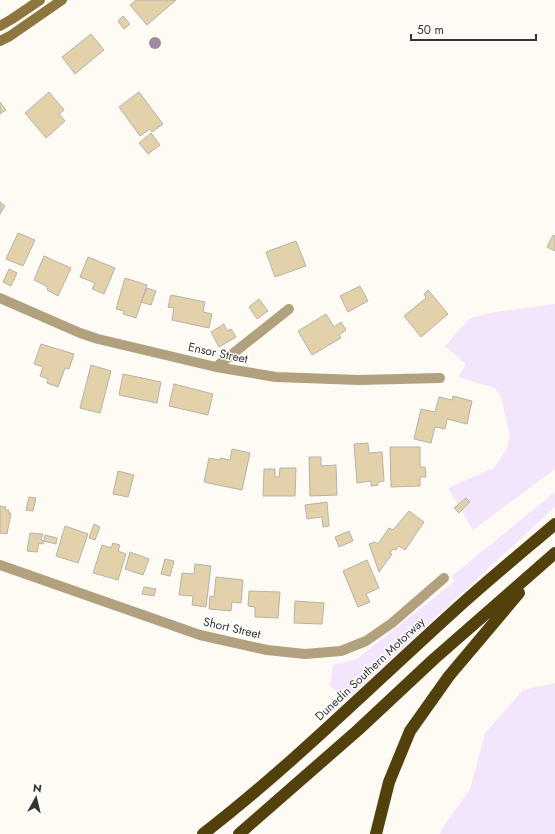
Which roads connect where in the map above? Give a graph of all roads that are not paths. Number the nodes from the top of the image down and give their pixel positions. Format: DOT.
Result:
graph roads {
  1 [pos="40,0"];
  2 [pos="62,0"];
  3 [pos="0,26"];
  4 [pos="0,41"];
  5 [pos="0,298"];
  6 [pos="289,309"];
  7 [pos="216,367"];
  8 [pos="440,378"];
  9 [pos="555,524"];
  10 [pos="555,553"];
  11 [pos="0,565"];
  12 [pos="540,567"];
  13 [pos="444,578"];
  14 [pos="203,834"];
  15 [pos="239,834"];
  16 [pos="376,834"];
  1 -- 3 [label="main road"];
  2 -- 4 [label="main road"];
  5 -- 7 [label="street, Ensor Street"];
  6 -- 7 [label="street"];
  7 -- 8 [label="street, Ensor Street"];
  9 -- 14 [label="highway, Dunedin Southern Motorway"];
  10 -- 12 [label="highway"];
  11 -- 13 [label="street, Short Street"];
  12 -- 15 [label="highway"];
  12 -- 16 [label="highway"];
}
